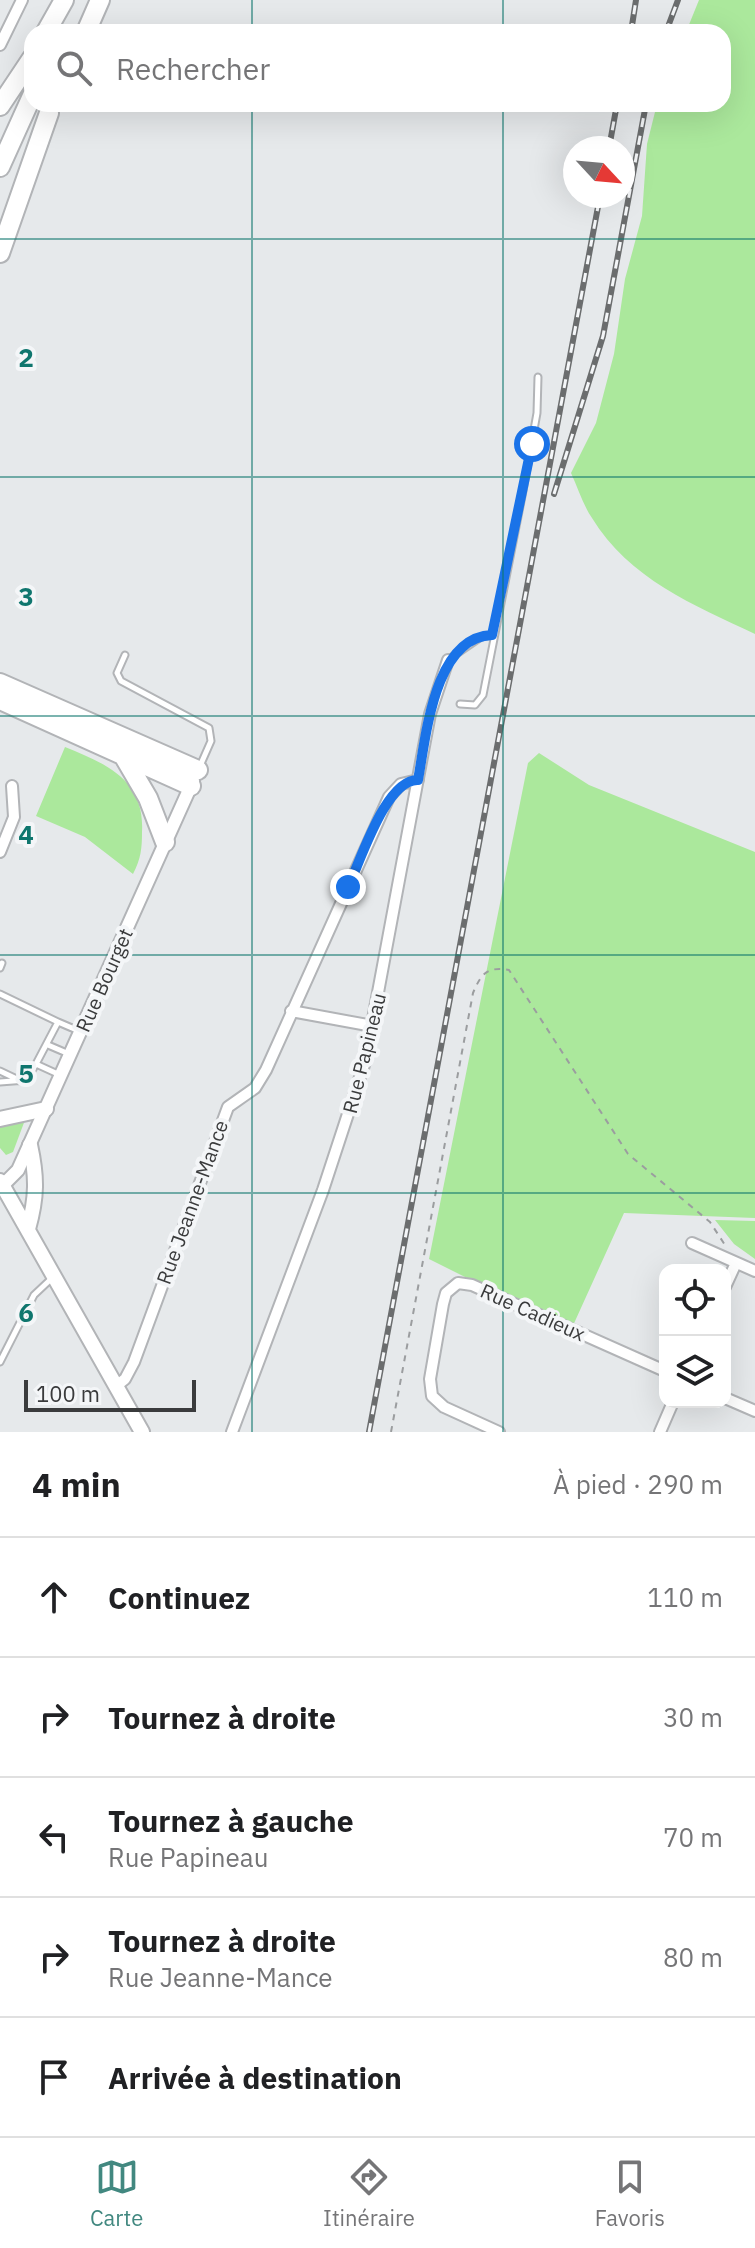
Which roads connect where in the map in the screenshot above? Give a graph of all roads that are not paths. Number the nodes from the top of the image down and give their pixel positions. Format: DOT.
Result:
graph roads {
  1 [pos="22,0"];
  2 [pos="64,0"];
  3 [pos="75,0"];
  4 [pos="100,0"];
  5 [pos="50,24"];
  6 [pos="64,24"];
  7 [pos="90,24"];
  8 [pos="0,45"];
  9 [pos="24,70"];
  10 [pos="0,106"];
  11 [pos="25,112"];
  12 [pos="51,112"];
  13 [pos="51,112"];
  14 [pos="0,167"];
  15 [pos="0,223"];
  16 [pos="0,253"];
  17 [pos="538,377"];
  18 [pos="492,635"];
  19 [pos="125,655"];
  20 [pos="448,660"];
  21 [pos="0,683"];
  22 [pos="0,700"];
  23 [pos="460,704"];
  24 [pos="124,757"];
  25 [pos="194,778"];
  26 [pos="418,780"];
  27 [pos="12,786"];
  28 [pos="165,842"];
  29 [pos="0,852"];
  30 [pos="0,994"];
  31 [pos="291,1011"];
  32 [pos="58,1022"];
  33 [pos="373,1026"];
  34 [pos="80,1032"];
  35 [pos="48,1045"];
  36 [pos="70,1055"];
  37 [pos="36,1064"];
  38 [pos="0,1071"];
  39 [pos="61,1075"];
  40 [pos="22,1081"];
  41 [pos="0,1082"];
  42 [pos="46,1109"];
  43 [pos="0,1119"];
  44 [pos="30,1145"];
  45 [pos="1,1183"];
  46 [pos="28,1229"];
  47 [pos="692,1243"];
  48 [pos="736,1263"];
  49 [pos="755,1271"];
  50 [pos="731,1274"];
  51 [pos="54,1277"];
  52 [pos="0,1362"];
  53 [pos="659,1368"];
  54 [pos="115,1387"];
  55 [pos="731,1401"];
  56 [pos="670,1408"];
  57 [pos="755,1411"];
  58 [pos="142,1432"];
  59 [pos="232,1432"];
  60 [pos="499,1432"];
  61 [pos="660,1432"];
  1 -- 8 [label="street"];
  2 -- 5 [label="highway"];
  3 -- 6 [label="highway"];
  4 -- 7 [label="highway"];
  9 -- 10 [label="highway"];
  11 -- 14 [label="highway"];
  12 -- 15 [label="highway"];
  13 -- 16 [label="highway"];
  17 -- 18 [label="lane"];
  18 -- 20 [label="lane"];
  18 -- 23 [label="lane"];
  19 -- 25 [label="lane"];
  20 -- 26 [label="street, Rue Papineau"];
  21 -- 25 [label="highway"];
  22 -- 24 [label="highway"];
  24 -- 25 [label="highway"];
  24 -- 28 [label="highway"];
  25 -- 28 [label="street, Rue Bourget"];
  26 -- 31 [label="street, Rue Jeanne-Mance"];
  26 -- 33 [label="street, Rue Papineau"];
  27 -- 29 [label="street"];
  28 -- 34 [label="street, Rue Bourget"];
  30 -- 32 [label="lane"];
  31 -- 33 [label="street"];
  31 -- 54 [label="street, Rue Jeanne-Mance"];
  32 -- 34 [label="lane"];
  32 -- 35 [label="lane"];
  33 -- 59 [label="street, Rue Papineau"];
  34 -- 36 [label="street, Rue Bourget"];
  35 -- 36 [label="lane"];
  35 -- 37 [label="lane"];
  36 -- 39 [label="street, Rue Bourget"];
  37 -- 39 [label="lane"];
  37 -- 40 [label="lane"];
  38 -- 40 [label="lane"];
  39 -- 42 [label="street, Rue Bourget"];
  40 -- 41 [label="lane"];
  42 -- 43 [label="main road"];
  42 -- 44 [label="street, Rue Bourget"];
  44 -- 45 [label="street, Rue Bourget"];
  44 -- 46 [label="main road"];
  45 -- 46 [label="main road"];
  46 -- 51 [label="main road"];
  47 -- 48 [label="street"];
  48 -- 49 [label="street"];
  48 -- 50 [label="street"];
  51 -- 52 [label="lane"];
  51 -- 54 [label="main road"];
  53 -- 60 [label="street, Rue Cadieux"];
  54 -- 58 [label="main road"];
  55 -- 57 [label="street"];
  56 -- 61 [label="street"];
}
